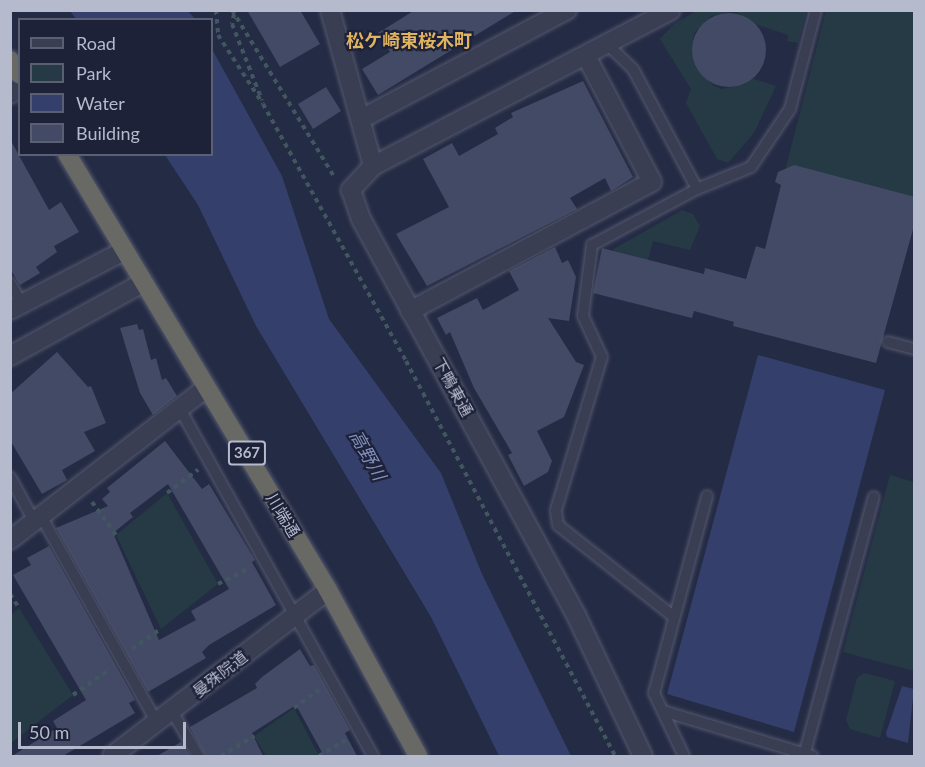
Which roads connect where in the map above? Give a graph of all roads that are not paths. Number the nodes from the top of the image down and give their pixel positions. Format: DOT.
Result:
graph roads {
  1 [pos="330,10"];
  2 [pos="567,10"];
  3 [pos="671,10"];
  4 [pos="816,10"];
  5 [pos="608,44"];
  6 [pos="586,56"];
  7 [pos="363,118"];
  8 [pos="68,156"];
  9 [pos="373,166"];
  10 [pos="697,189"];
  11 [pos="124,251"];
  12 [pos="144,282"];
  13 [pos="10,283"];
  14 [pos="16,307"];
  15 [pos="410,311"];
  16 [pos="888,342"];
  17 [pos="915,349"];
  18 [pos="10,356"];
  19 [pos="207,387"];
  20 [pos="180,409"];
  21 [pos="11,480"];
  22 [pos="707,496"];
  23 [pos="874,497"];
  24 [pos="37,518"];
  25 [pos="10,540"];
  26 [pos="328,590"];
  27 [pos="296,615"];
  28 [pos="674,617"];
  29 [pos="172,711"];
  30 [pos="663,711"];
  31 [pos="156,723"];
  32 [pos="809,754"];
  33 [pos="112,756"];
  34 [pos="198,756"];
  35 [pos="373,756"];
  36 [pos="418,756"];
  37 [pos="643,756"];
  38 [pos="684,756"];
  1 -- 7 [label="street"];
  2 -- 7 [label="street"];
  3 -- 5 [label="street"];
  4 -- 10 [label="lane"];
  5 -- 6 [label="street"];
  5 -- 10 [label="lane"];
  6 -- 9 [label="street"];
  6 -- 15 [label="street"];
  7 -- 9 [label="street"];
  8 -- 11 [label="highway, 川端通 / 367"];
  9 -- 15 [label="street, 下鴨東通"];
  10 -- 28 [label="lane"];
  11 -- 12 [label="highway, 川端通 / 367"];
  11 -- 14 [label="street"];
  12 -- 18 [label="street"];
  12 -- 19 [label="highway, 川端通 / 367"];
  13 -- 14 [label="lane"];
  15 -- 37 [label="street, 下鴨東通"];
  16 -- 17 [label="lane"];
  19 -- 20 [label="street"];
  19 -- 26 [label="highway, 川端通 / 367"];
  20 -- 24 [label="street"];
  20 -- 27 [label="lane"];
  21 -- 24 [label="lane"];
  22 -- 28 [label="lane"];
  23 -- 32 [label="lane"];
  24 -- 25 [label="street"];
  24 -- 31 [label="lane"];
  26 -- 27 [label="street, 曼殊院道"];
  26 -- 36 [label="highway, 川端通 / 367"];
  27 -- 29 [label="street, 曼殊院道"];
  27 -- 35 [label="lane"];
  28 -- 30 [label="lane"];
  29 -- 31 [label="street, 曼殊院道"];
  29 -- 34 [label="lane"];
  30 -- 32 [label="lane"];
  30 -- 38 [label="lane"];
  31 -- 33 [label="street, 曼殊院道"];
}
